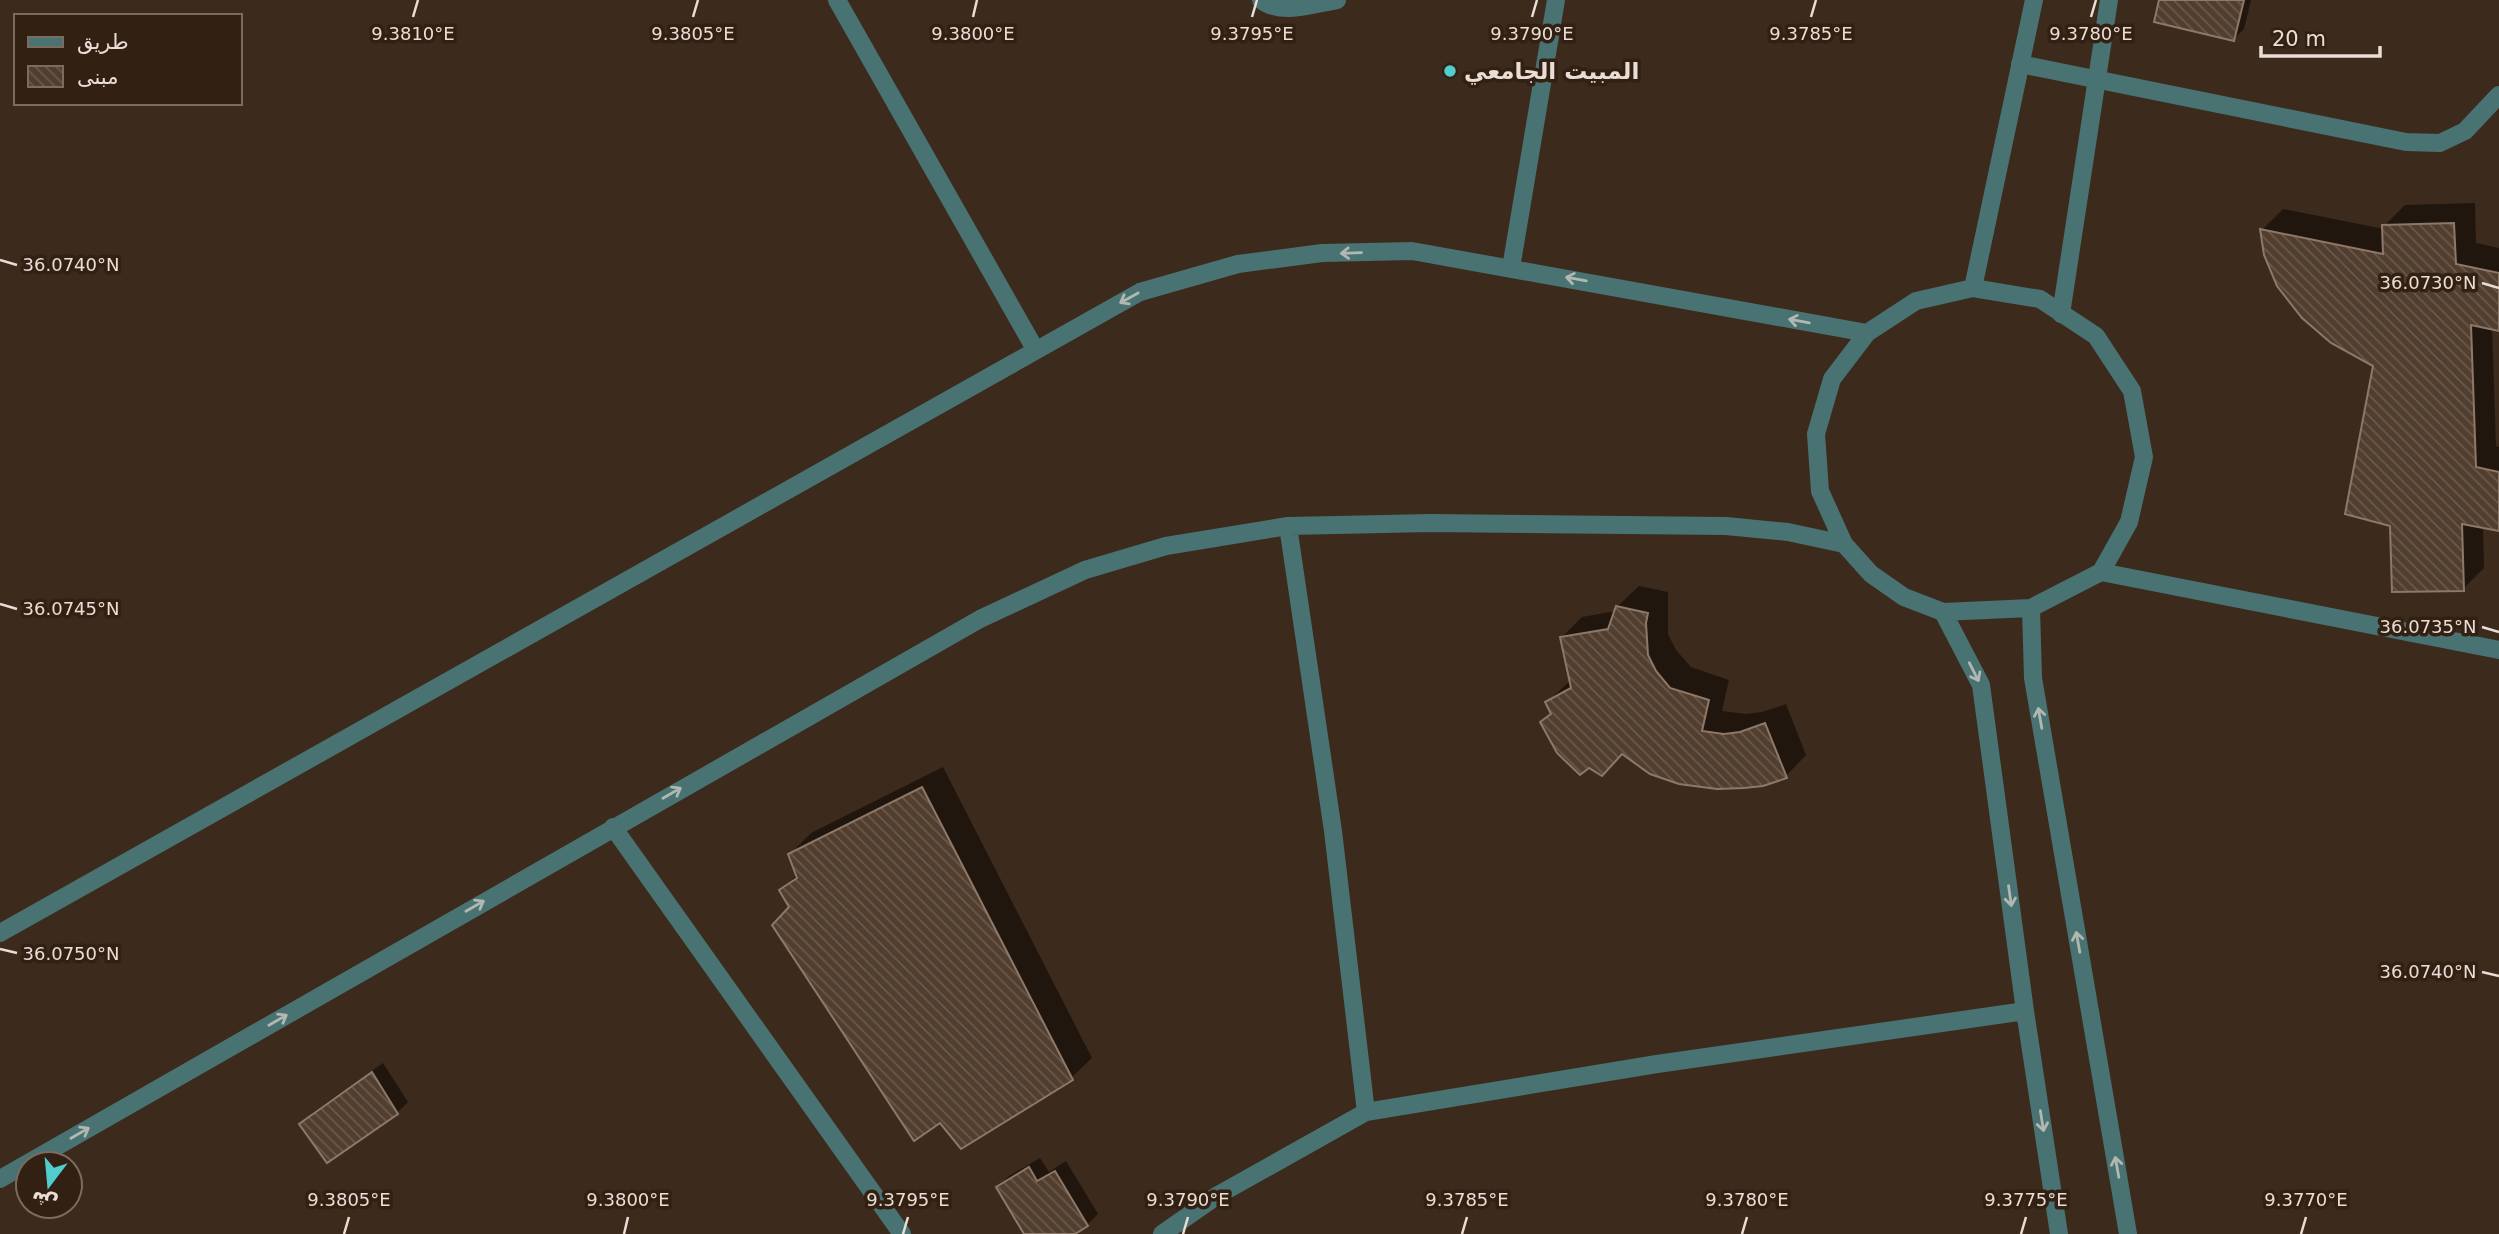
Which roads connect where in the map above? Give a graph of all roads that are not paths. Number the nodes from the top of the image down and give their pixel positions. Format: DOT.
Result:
graph roads {
  1 [pos="837,0"];
  2 [pos="1261,0"];
  3 [pos="1337,0"];
  4 [pos="1556,0"];
  5 [pos="2034,0"];
  6 [pos="2109,0"];
  7 [pos="2020,64"];
  8 [pos="2097,80"];
  9 [pos="2499,95"];
  10 [pos="1511,268"];
  11 [pos="1973,288"];
  12 [pos="2061,314"];
  13 [pos="1867,333"];
  14 [pos="1035,349"];
  15 [pos="1288,526"];
  16 [pos="1844,544"];
  17 [pos="2101,572"];
  18 [pos="2031,608"];
  19 [pos="1943,612"];
  20 [pos="2499,650"];
  21 [pos="613,827"];
  22 [pos="2,928"];
  23 [pos="2025,1012"];
  24 [pos="1366,1112"];
  25 [pos="0,1179"];
  26 [pos="902,1234"];
  27 [pos="1162,1234"];
  28 [pos="2060,1234"];
  29 [pos="2128,1234"];
  1 -- 14 [label="street"];
  2 -- 3 [label="street"];
  4 -- 10 [label="street"];
  5 -- 7 [label="street"];
  6 -- 8 [label="street"];
  7 -- 8 [label="street"];
  7 -- 11 [label="street"];
  8 -- 9 [label="street"];
  8 -- 12 [label="street"];
  13 -- 10 [label="street, one-way"];
  10 -- 14 [label="street, one-way"];
  11 -- 12 [label="street"];
  11 -- 13 [label="street"];
  12 -- 17 [label="street"];
  13 -- 16 [label="street"];
  14 -- 22 [label="street"];
  15 -- 16 [label="street"];
  21 -- 15 [label="street, one-way"];
  15 -- 24 [label="street"];
  16 -- 19 [label="street"];
  17 -- 18 [label="street"];
  17 -- 20 [label="street"];
  18 -- 19 [label="street"];
  29 -- 18 [label="street, one-way"];
  19 -- 23 [label="street, one-way"];
  25 -- 21 [label="street, one-way"];
  21 -- 26 [label="street"];
  23 -- 24 [label="street"];
  23 -- 28 [label="street, one-way"];
  24 -- 27 [label="street"];
}
